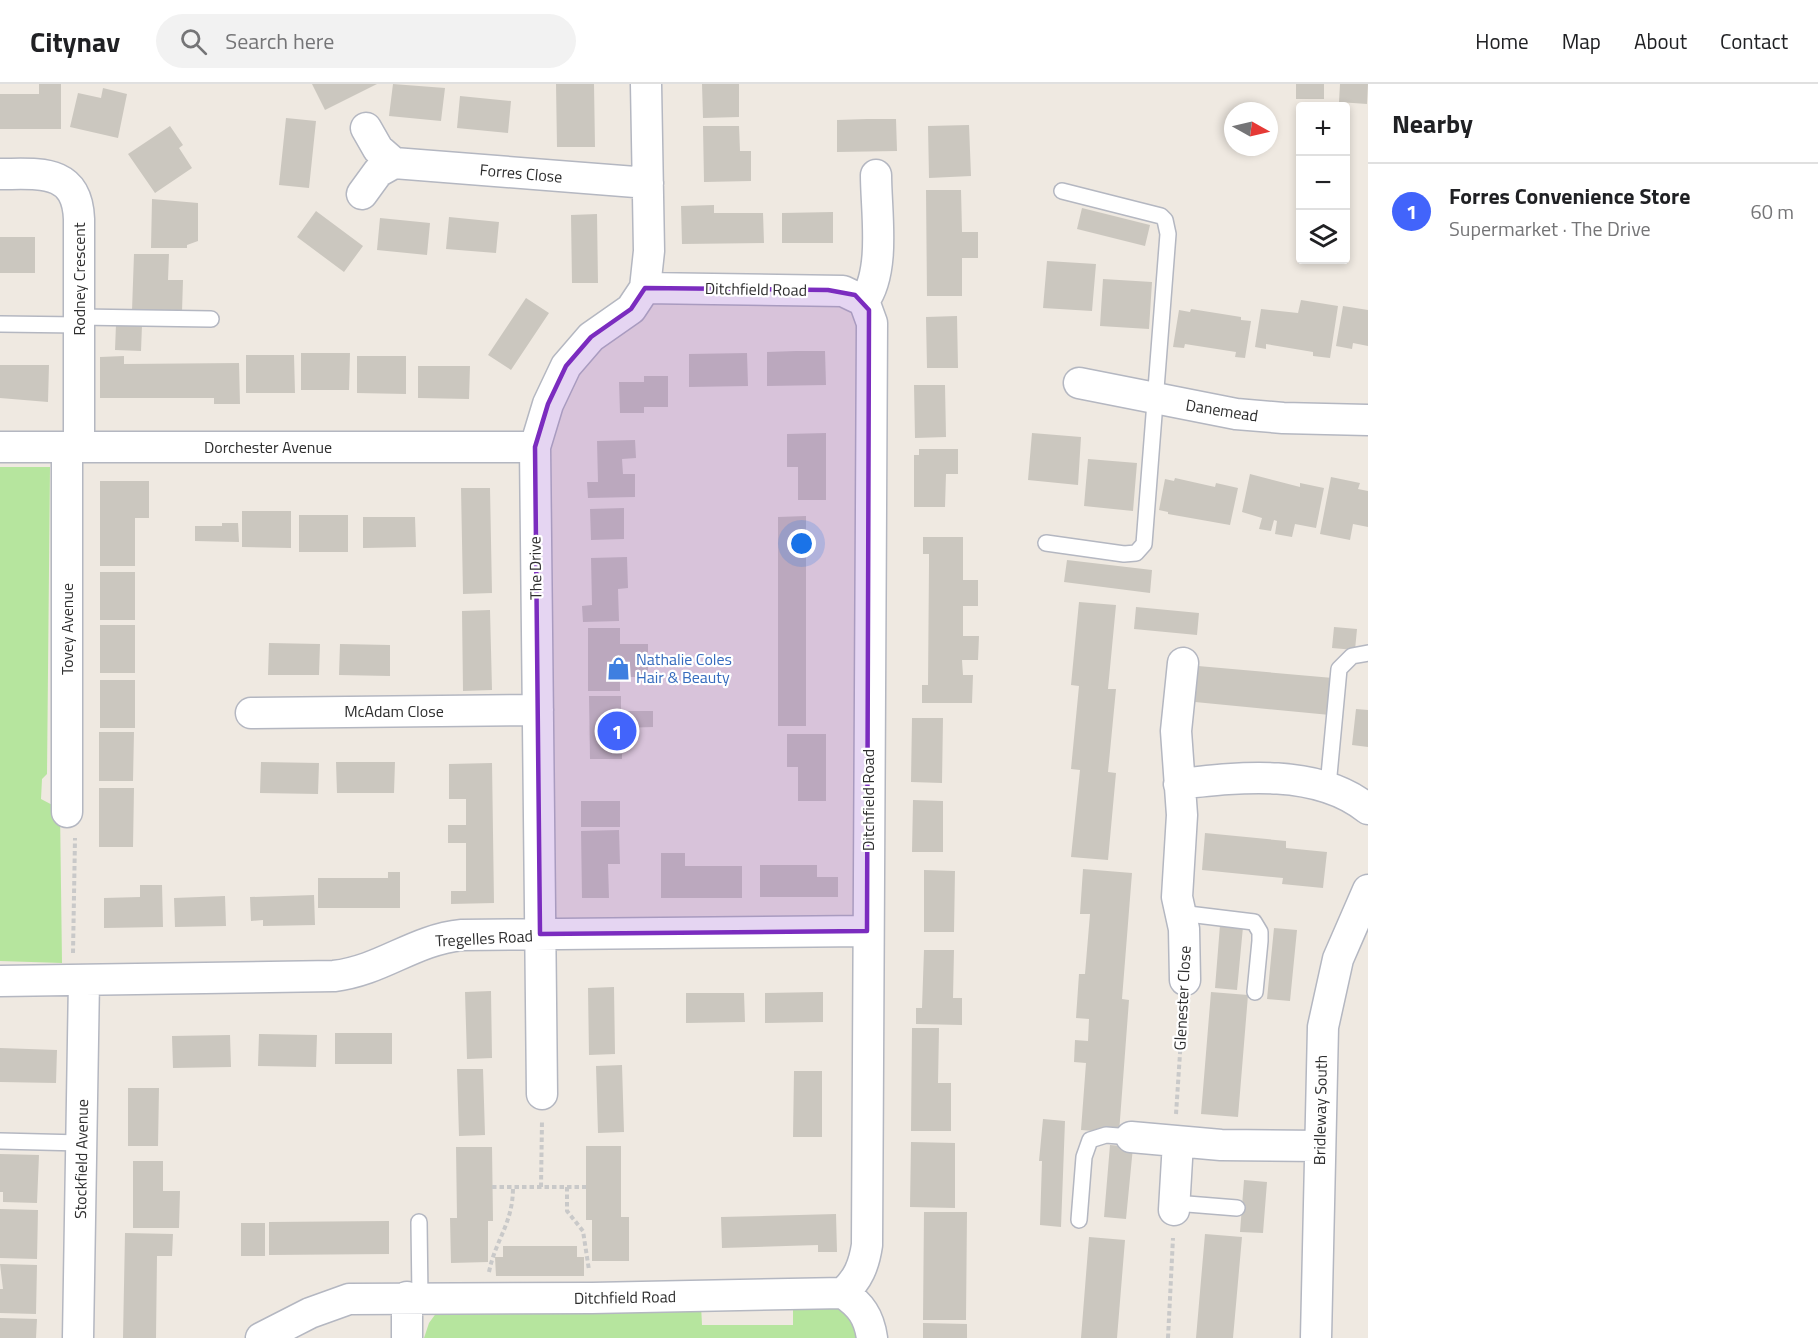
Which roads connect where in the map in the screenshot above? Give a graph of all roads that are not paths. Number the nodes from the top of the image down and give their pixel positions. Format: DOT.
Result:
graph roads {
  1 [pos="646,84"];
  2 [pos="366,128"];
  3 [pos="394,163"];
  4 [pos="0,174"];
  5 [pos="876,175"];
  6 [pos="648,183"];
  7 [pos="1062,191"];
  8 [pos="362,194"];
  9 [pos="645,288"];
  10 [pos="864,301"];
  11 [pos="211,319"];
  12 [pos="79,321"];
  13 [pos="0,324"];
  14 [pos="1078,383"];
  15 [pos="1157,399"];
  16 [pos="1368,420"];
  17 [pos="0,447"];
  18 [pos="73,447"];
  19 [pos="535,447"];
  20 [pos="1046,543"];
  21 [pos="1368,653"];
  22 [pos="1183,663"];
  23 [pos="538,710"];
  24 [pos="251,713"];
  25 [pos="1179,784"];
  26 [pos="1328,786"];
  27 [pos="1368,809"];
  28 [pos="67,812"];
  29 [pos="1368,890"];
  30 [pos="1180,913"];
  31 [pos="867,931"];
  32 [pos="540,934"];
  33 [pos="79,980"];
  34 [pos="1185,980"];
  35 [pos="0,981"];
  36 [pos="1255,992"];
  37 [pos="542,1094"];
  38 [pos="1131,1137"];
  39 [pos="0,1141"];
  40 [pos="1176,1142"];
  41 [pos="81,1143"];
  42 [pos="1320,1146"];
  43 [pos="1175,1207"];
  44 [pos="1237,1208"];
  45 [pos="1079,1220"];
  46 [pos="419,1222"];
  47 [pos="843,1293"];
  48 [pos="413,1297"];
  49 [pos="78,1338"];
  50 [pos="261,1338"];
  51 [pos="407,1338"];
  52 [pos="872,1338"];
  53 [pos="1316,1338"];
  1 -- 6 [label="street, The Drive"];
  2 -- 3 [label="street"];
  3 -- 6 [label="street, Forres Close"];
  3 -- 8 [label="street"];
  4 -- 12 [label="street, Rodney Crescent"];
  5 -- 10 [label="street"];
  6 -- 9 [label="street, The Drive"];
  7 -- 15 [label="lane"];
  9 -- 10 [label="street, Ditchfield Road"];
  9 -- 19 [label="street, The Drive"];
  10 -- 31 [label="street, Ditchfield Road"];
  11 -- 12 [label="lane"];
  12 -- 13 [label="lane"];
  12 -- 18 [label="street, Rodney Crescent"];
  14 -- 15 [label="street, Danemead"];
  15 -- 16 [label="street, Danemead"];
  15 -- 20 [label="lane"];
  17 -- 18 [label="street, Dorchester Avenue"];
  18 -- 19 [label="street, Dorchester Avenue"];
  18 -- 28 [label="street, Tovey Avenue"];
  19 -- 23 [label="street, The Drive"];
  21 -- 26 [label="lane"];
  22 -- 25 [label="street, Glenester Close"];
  23 -- 24 [label="street, McAdam Close"];
  23 -- 32 [label="street, The Drive"];
  25 -- 26 [label="street"];
  25 -- 30 [label="street, Glenester Close"];
  26 -- 27 [label="street"];
  29 -- 42 [label="street, Bridleway South"];
  30 -- 34 [label="street, Glenester Close"];
  30 -- 36 [label="lane"];
  31 -- 32 [label="street, Tregelles Road"];
  31 -- 47 [label="street, Ditchfield Road"];
  32 -- 33 [label="street, Tregelles Road"];
  32 -- 37 [label="street, The Drive"];
  33 -- 35 [label="street, Tregelles Road"];
  33 -- 41 [label="street, Stockfield Avenue"];
  38 -- 40 [label="street"];
  38 -- 45 [label="lane"];
  39 -- 41 [label="lane"];
  40 -- 42 [label="street"];
  40 -- 43 [label="street"];
  41 -- 49 [label="street, Stockfield Avenue"];
  42 -- 53 [label="street, Bridleway South"];
  43 -- 44 [label="lane"];
  46 -- 48 [label="lane"];
  47 -- 48 [label="street, Ditchfield Road"];
  47 -- 52 [label="street"];
  48 -- 50 [label="street, Ditchfield Road"];
  48 -- 51 [label="street"];
}
